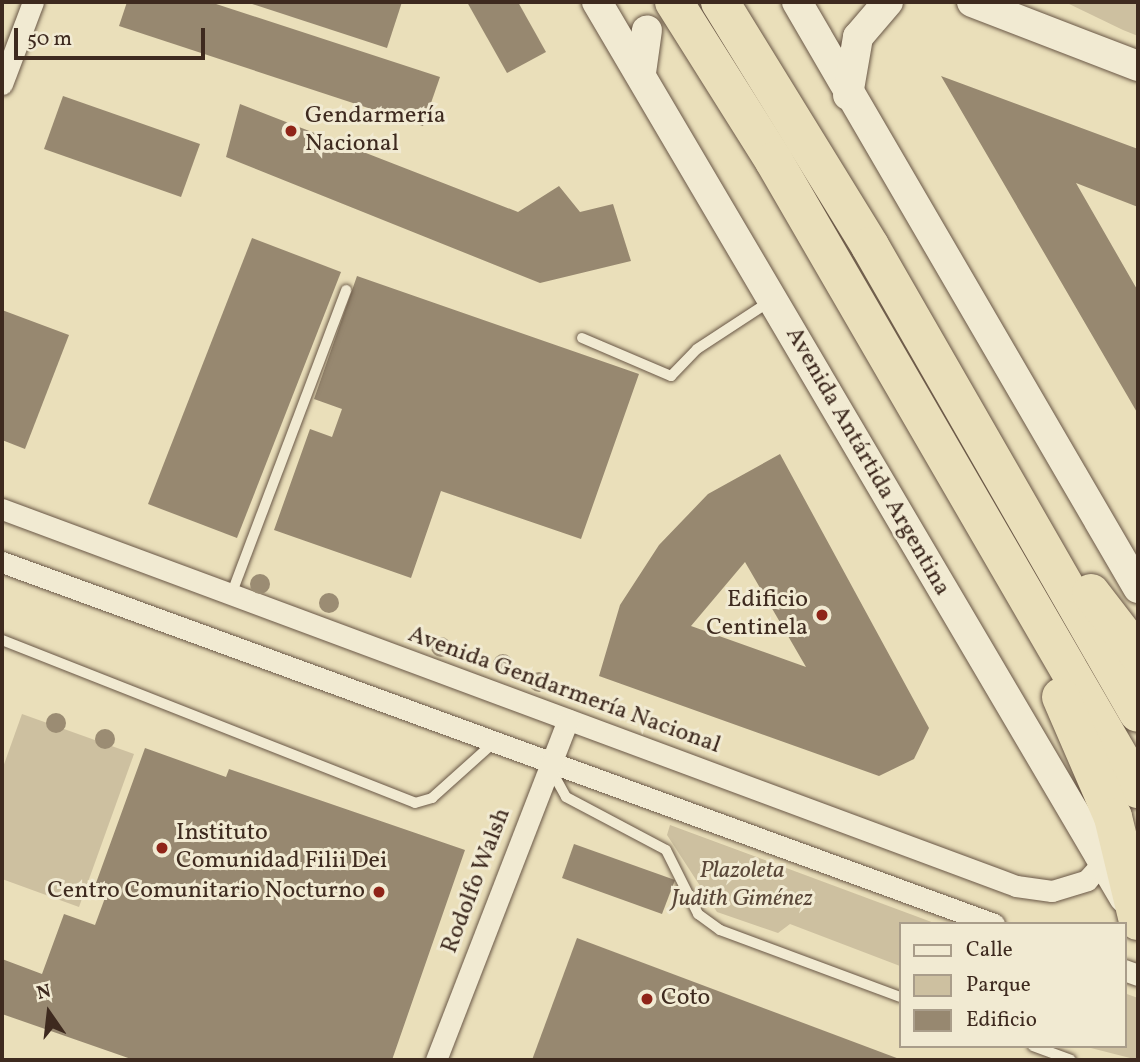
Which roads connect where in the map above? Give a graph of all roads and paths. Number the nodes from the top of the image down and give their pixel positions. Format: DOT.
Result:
graph roads {
  1 [pos="33,2"];
  2 [pos="597,2"];
  3 [pos="674,2"];
  4 [pos="720,2"];
  5 [pos="797,2"];
  6 [pos="888,2"];
  7 [pos="972,2"];
  8 [pos="647,30"];
  9 [pos="6,60"];
  10 [pos="1138,66"];
  11 [pos="641,73"];
  12 [pos="2,85"];
  13 [pos="848,96"];
  14 [pos="346,290"];
  15 [pos="772,300"];
  16 [pos="582,338"];
  17 [pos="963,411"];
  18 [pos="2,509"];
  19 [pos="1008,561"];
  20 [pos="2,562"];
  21 [pos="1138,588"];
  22 [pos="231,595"];
  23 [pos="2,640"];
  24 [pos="1138,653"];
  25 [pos="1138,713"];
  26 [pos="568,720"];
  27 [pos="491,745"];
  28 [pos="549,766"];
  29 [pos="1138,789"];
  30 [pos="1103,862"];
  31 [pos="1138,921"];
  32 [pos="988,922"];
  33 [pos="898,996"];
  34 [pos="1038,1048"];
  35 [pos="436,1060"];
  36 [pos="1071,1060"];
  1 -- 9 [label="street"];
  2 -- 11 [label="main road, Avenida Antártida Argentina"];
  3 -- 19 [label="highway"];
  4 -- 17 [label="highway"];
  5 -- 13 [label="main road"];
  6 -- 13 [label="main road"];
  7 -- 10 [label="main road"];
  8 -- 11 [label="main road"];
  9 -- 12 [label="street"];
  11 -- 15 [label="main road, Avenida Antártida Argentina"];
  13 -- 21 [label="main road"];
  14 -- 22 [label="lane"];
  15 -- 16 [label="lane"];
  15 -- 30 [label="main road, Avenida Antártida Argentina"];
  17 -- 24 [label="highway"];
  17 -- 25 [label="highway"];
  18 -- 22 [label="street, Avenida Gendarmería Nacional"];
  19 -- 29 [label="highway"];
  19 -- 31 [label="highway"];
  20 -- 27 [label="street"];
  22 -- 26 [label="street, Avenida Gendarmería Nacional"];
  23 -- 27 [label="lane"];
  26 -- 28 [label="street, Rodolfo Walsh"];
  26 -- 30 [label="street, Avenida Gendarmería Nacional"];
  27 -- 28 [label="street"];
  28 -- 32 [label="street"];
  28 -- 33 [label="lane"];
  28 -- 35 [label="street, Rodolfo Walsh"];
  30 -- 31 [label="main road, Avenida Antártida Argentina"];
  34 -- 36 [label="lane"];
}
